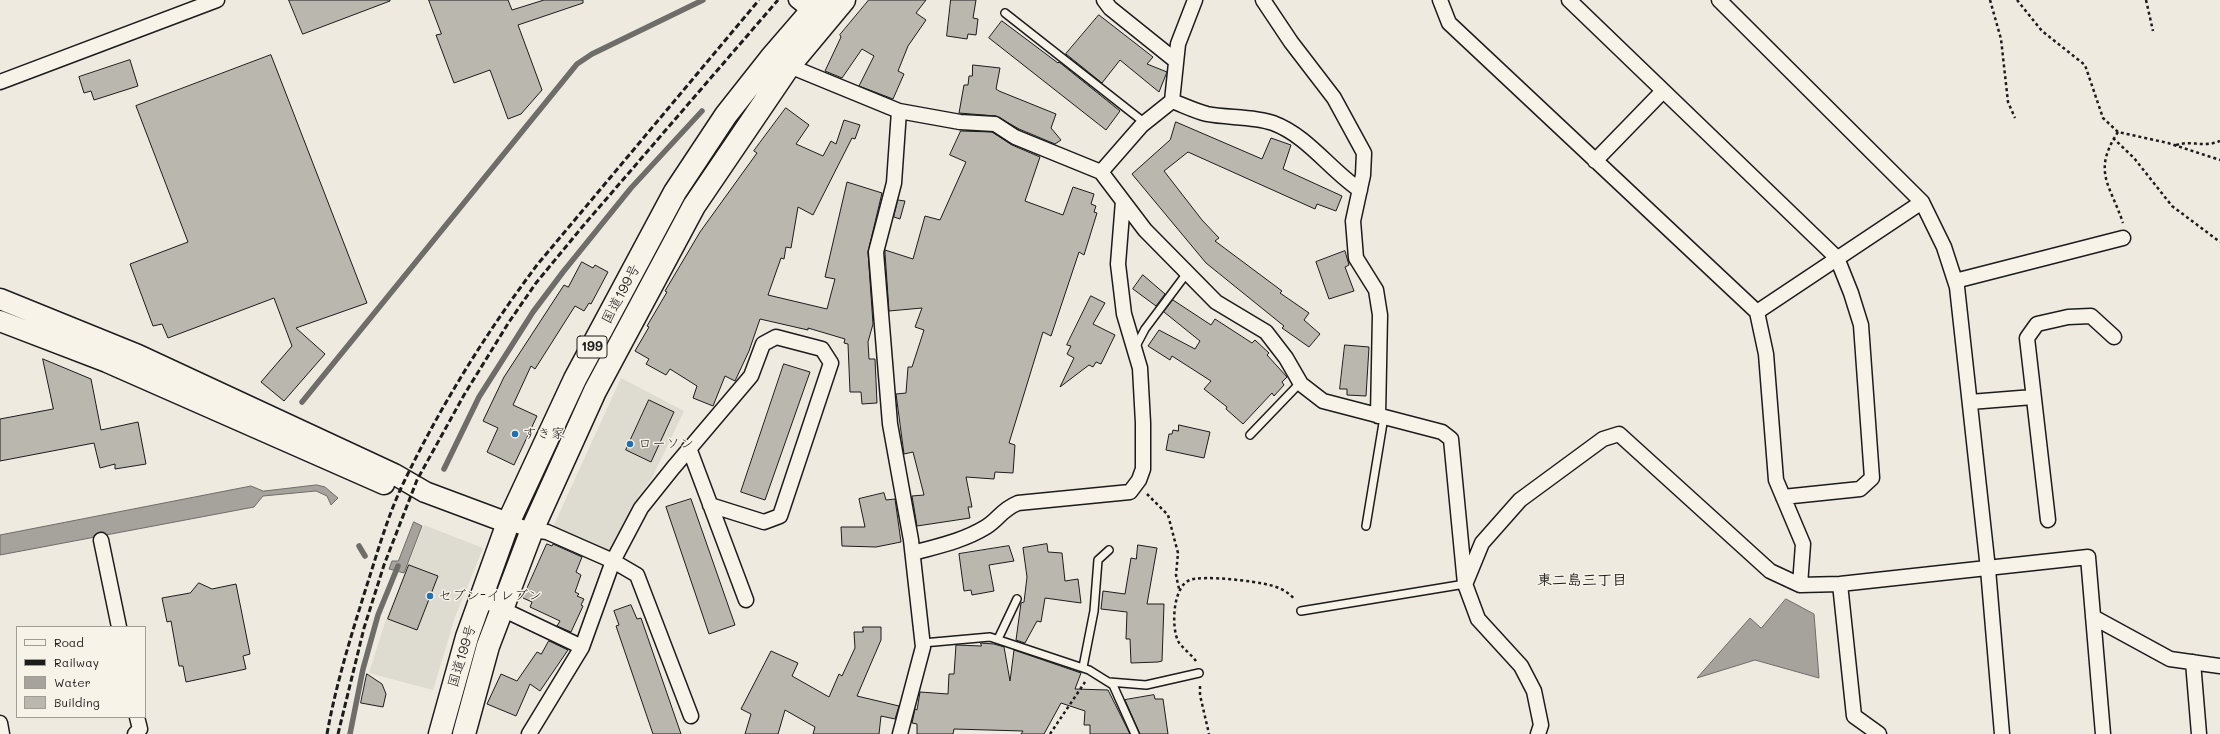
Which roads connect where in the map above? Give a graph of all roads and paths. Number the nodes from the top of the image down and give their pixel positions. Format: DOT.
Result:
graph roads {
  1 [pos="217,0"];
  2 [pos="844,0"];
  3 [pos="1104,0"];
  4 [pos="1196,0"];
  5 [pos="1263,0"];
  6 [pos="1440,0"];
  7 [pos="1569,0"];
  8 [pos="1719,0"];
  9 [pos="1990,0"];
  10 [pos="2017,0"];
  11 [pos="2146,0"];
  12 [pos="809,4"];
  13 [pos="1005,13"];
  14 [pos="2153,31"];
  15 [pos="1176,61"];
  16 [pos="780,62"];
  17 [pos="0,82"];
  18 [pos="1663,90"];
  19 [pos="1172,101"];
  20 [pos="899,111"];
  21 [pos="2015,118"];
  22 [pos="1145,123"];
  23 [pos="2118,132"];
  24 [pos="2114,138"];
  25 [pos="2220,141"];
  26 [pos="2176,145"];
  27 [pos="2220,160"];
  28 [pos="1595,161"];
  29 [pos="1101,172"];
  30 [pos="1360,190"];
  31 [pos="1123,201"];
  32 [pos="1922,202"];
  33 [pos="2123,238"];
  34 [pos="2220,242"];
  35 [pos="1837,258"];
  36 [pos="1187,273"];
  37 [pos="1955,281"];
  38 [pos="0,299"];
  39 [pos="1757,312"];
  40 [pos="0,320"];
  41 [pos="2114,337"];
  42 [pos="1134,349"];
  43 [pos="1300,383"];
  44 [pos="2033,397"];
  45 [pos="1970,402"];
  46 [pos="1381,416"];
  47 [pos="1250,435"];
  48 [pos="689,448"];
  49 [pos="1137,484"];
  50 [pos="425,492"];
  51 [pos="1783,498"];
  52 [pos="710,505"];
  53 [pos="2048,520"];
  54 [pos="508,523"];
  55 [pos="1366,526"];
  56 [pos="532,530"];
  57 [pos="101,540"];
  58 [pos="1109,550"];
  59 [pos="913,553"];
  60 [pos="613,561"];
  61 [pos="1988,569"];
  62 [pos="1465,584"];
  63 [pos="1840,584"];
  64 [pos="1800,585"];
  65 [pos="481,599"];
  66 [pos="746,600"];
  67 [pos="1017,600"];
  68 [pos="502,610"];
  69 [pos="1301,611"];
  70 [pos="2093,617"];
  71 [pos="119,626"];
  72 [pos="998,639"];
  73 [pos="923,643"];
  74 [pos="582,647"];
  75 [pos="2193,662"];
  76 [pos="2220,666"];
  77 [pos="1083,667"];
  78 [pos="1092,671"];
  79 [pos="1199,673"];
  80 [pos="1108,682"];
  81 [pos="691,716"];
  82 [pos="137,718"];
  83 [pos="0,723"];
  84 [pos="441,729"];
  85 [pos="2,734"];
  86 [pos="135,734"];
  87 [pos="465,734"];
  88 [pos="529,734"];
  89 [pos="900,734"];
  90 [pos="1050,734"];
  91 [pos="1135,734"];
  92 [pos="1538,734"];
  93 [pos="1879,734"];
  94 [pos="2002,734"];
  95 [pos="2103,734"];
  96 [pos="2199,734"];
  1 -- 17 [label="street"];
  2 -- 16 [label="highway, 国道199号 / 199"];
  3 -- 15 [label="street"];
  4 -- 15 [label="street"];
  5 -- 30 [label="street"];
  6 -- 28 [label="street"];
  7 -- 18 [label="street"];
  8 -- 32 [label="street"];
  9 -- 21 [label="path"];
  10 -- 23 [label="path"];
  11 -- 14 [label="path"];
  12 -- 16 [label="highway, 国道199号 / 199"];
  13 -- 22 [label="lane"];
  15 -- 19 [label="street"];
  16 -- 20 [label="street"];
  16 -- 54 [label="highway, 国道199号 / 199"];
  16 -- 56 [label="highway, 国道199号 / 199"];
  18 -- 28 [label="street"];
  18 -- 35 [label="street"];
  19 -- 22 [label="street"];
  19 -- 30 [label="street"];
  20 -- 29 [label="street"];
  20 -- 59 [label="street"];
  22 -- 29 [label="street"];
  23 -- 24 [label="path"];
  23 -- 26 [label="path"];
  24 -- 33 [label="path"];
  24 -- 34 [label="path"];
  25 -- 26 [label="path"];
  26 -- 27 [label="path"];
  28 -- 39 [label="street"];
  29 -- 31 [label="street"];
  30 -- 46 [label="street"];
  31 -- 36 [label="street"];
  31 -- 42 [label="street"];
  32 -- 35 [label="street"];
  32 -- 37 [label="street"];
  33 -- 37 [label="street"];
  35 -- 39 [label="street"];
  35 -- 51 [label="street"];
  36 -- 42 [label="lane"];
  36 -- 43 [label="street"];
  37 -- 45 [label="street"];
  38 -- 50 [label="street"];
  39 -- 51 [label="street"];
  40 -- 50 [label="street"];
  41 -- 44 [label="street"];
  42 -- 49 [label="street"];
  43 -- 46 [label="street"];
  43 -- 47 [label="lane"];
  44 -- 45 [label="street"];
  44 -- 53 [label="street"];
  45 -- 61 [label="street"];
  46 -- 55 [label="lane"];
  46 -- 62 [label="street"];
  48 -- 52 [label="street"];
  48 -- 52 [label="street"];
  48 -- 60 [label="street"];
  49 -- 59 [label="street"];
  49 -- 69 [label="path"];
  50 -- 54 [label="street"];
  51 -- 64 [label="street"];
  52 -- 66 [label="street"];
  54 -- 56 [label="street"];
  54 -- 65 [label="highway, 国道199号 / 199"];
  56 -- 60 [label="street"];
  56 -- 68 [label="highway, 国道199号 / 199"];
  57 -- 71 [label="street"];
  58 -- 77 [label="lane"];
  59 -- 73 [label="street"];
  60 -- 74 [label="street"];
  60 -- 81 [label="street"];
  61 -- 63 [label="street"];
  61 -- 70 [label="street"];
  61 -- 94 [label="street"];
  62 -- 64 [label="street"];
  62 -- 69 [label="lane"];
  62 -- 92 [label="street"];
  63 -- 64 [label="street"];
  63 -- 93 [label="street"];
  65 -- 68 [label="street"];
  65 -- 84 [label="highway, 国道199号 / 199"];
  67 -- 72 [label="lane"];
  68 -- 74 [label="street"];
  68 -- 87 [label="highway, 国道199号 / 199"];
  70 -- 75 [label="street"];
  70 -- 95 [label="street"];
  72 -- 73 [label="lane"];
  72 -- 77 [label="lane"];
  73 -- 89 [label="street"];
  74 -- 88 [label="street"];
  75 -- 76 [label="street"];
  75 -- 96 [label="street"];
  77 -- 78 [label="lane"];
  78 -- 80 [label="lane"];
  78 -- 90 [label="path"];
  79 -- 80 [label="lane"];
  80 -- 91 [label="lane"];
  82 -- 86 [label="street"];
  83 -- 85 [label="street"];
  84 -- 87 [label="street"];
}
